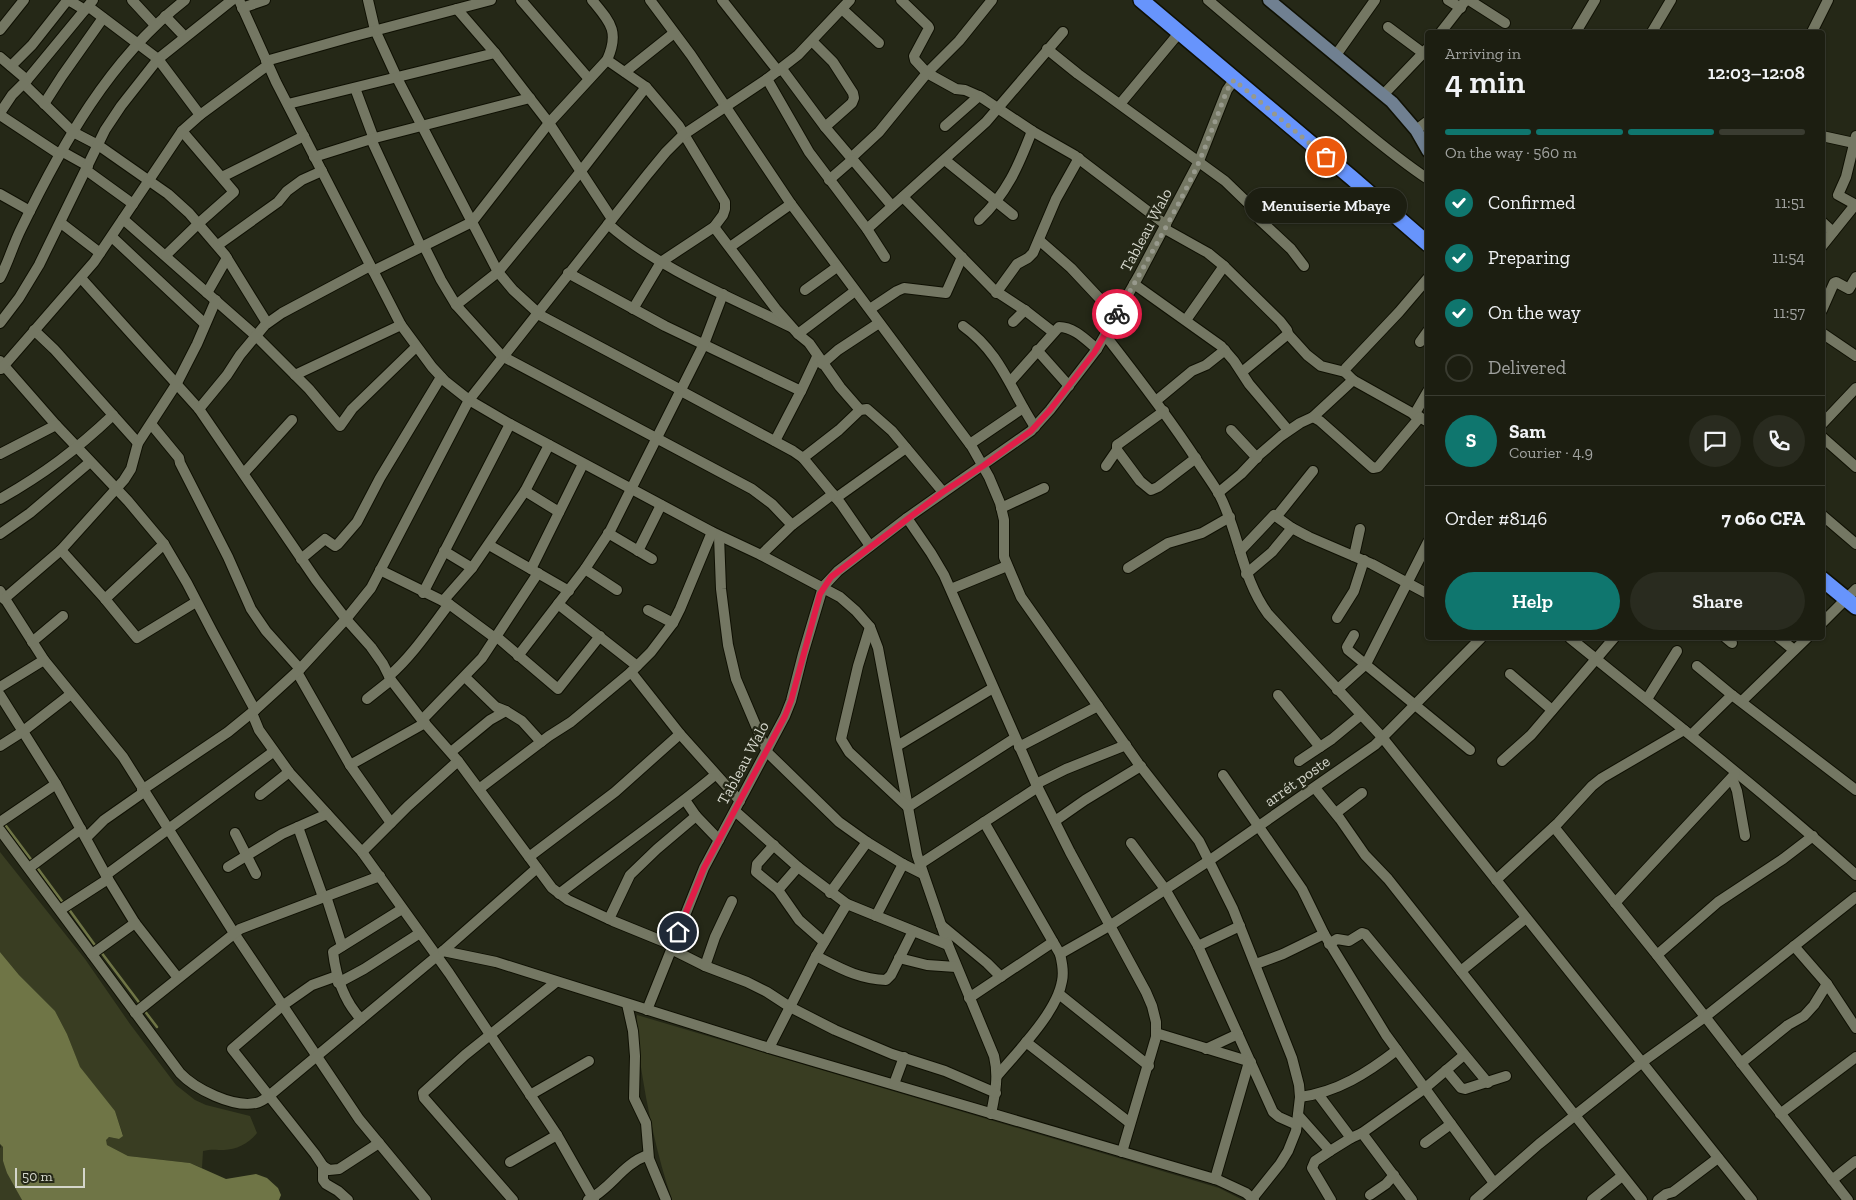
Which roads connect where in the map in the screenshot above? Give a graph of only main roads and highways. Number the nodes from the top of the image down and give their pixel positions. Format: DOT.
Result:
graph roads {
  1 [pos="1141,0"];
  2 [pos="1425,241"];
  3 [pos="1825,581"];
  4 [pos="1853,598"];
  1 -- 2 [label="highway"];
  3 -- 4 [label="highway"];
}
